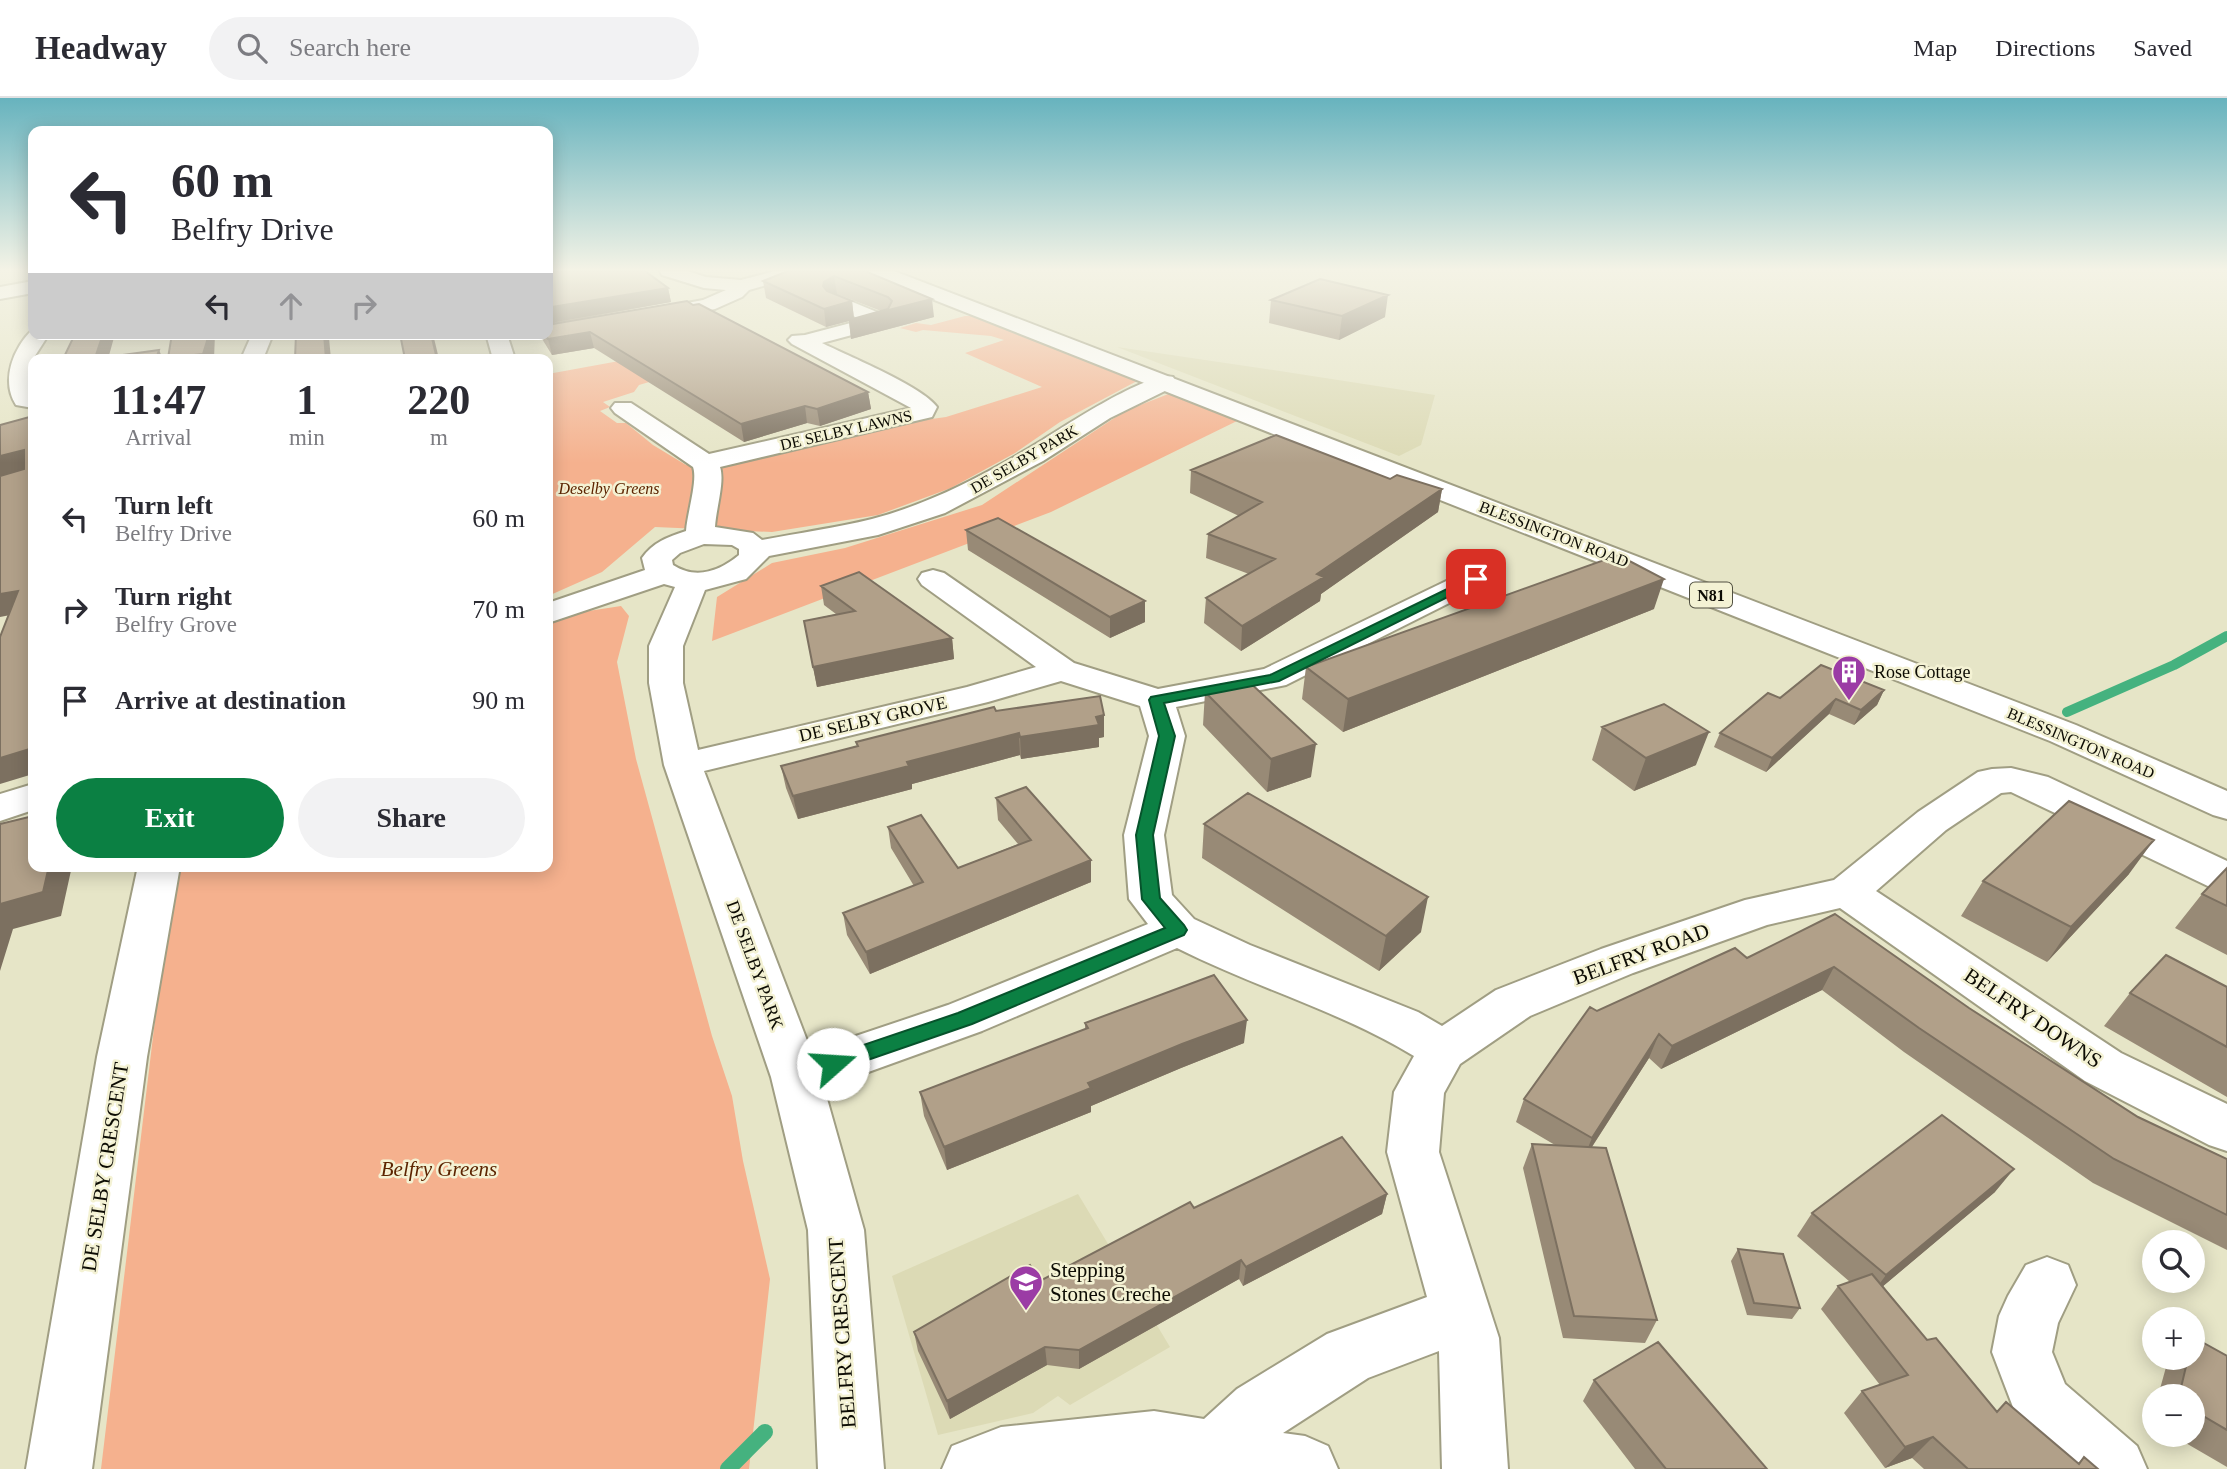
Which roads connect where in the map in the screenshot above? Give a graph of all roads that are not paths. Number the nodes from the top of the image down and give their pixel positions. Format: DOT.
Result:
graph roads {
  1 [pos="825,335"];
  2 [pos="1043,335"];
  3 [pos="34,340"];
  4 [pos="9,369"];
  5 [pos="1165,382"];
  6 [pos="28,400"];
  7 [pos="623,408"];
  8 [pos="705,463"];
  9 [pos="700,536"];
  10 [pos="755,550"];
  11 [pos="677,578"];
  12 [pos="1476,578"];
  13 [pos="933,579"];
  14 [pos="553,612"];
  15 [pos="1062,670"];
  16 [pos="1156,700"];
  17 [pos="683,765"];
  18 [pos="28,798"];
  19 [pos="2227,806"];
  20 [pos="0,808"];
  21 [pos="158,872"];
  22 [pos="2227,878"];
  23 [pos="1847,892"];
  24 [pos="1178,930"];
  25 [pos="1443,1050"];
  26 [pos="796,1077"];
  27 [pos="2227,1129"];
  28 [pos="2047,1285"];
  29 [pos="1461,1314"];
  30 [pos="1215,1453"];
  31 [pos="59,1469"];
  32 [pos="851,1469"];
  33 [pos="975,1469"];
  34 [pos="1305,1469"];
  35 [pos="1475,1469"];
  36 [pos="2114,1469"];
  1 -- 8 [label="street, DE SELBY LAWNS"];
  2 -- 5 [label="street, BLESSINGTON ROAD / N81"];
  3 -- 4 [label="street"];
  4 -- 6 [label="street"];
  5 -- 10 [label="street, DE SELBY PARK"];
  5 -- 19 [label="street, BLESSINGTON ROAD / N81"];
  7 -- 8 [label="street"];
  8 -- 9 [label="street"];
  9 -- 10 [label="street, DE SELBY PARK"];
  9 -- 11 [label="street, DE SELBY PARK"];
  10 -- 11 [label="street"];
  11 -- 14 [label="street"];
  11 -- 17 [label="street, DE SELBY PARK"];
  12 -- 16 [label="street"];
  13 -- 15 [label="street"];
  15 -- 16 [label="street"];
  15 -- 17 [label="street, DE SELBY GROVE"];
  16 -- 24 [label="street"];
  17 -- 26 [label="street, DE SELBY PARK"];
  18 -- 20 [label="street"];
  21 -- 31 [label="street, DE SELBY CRESCENT"];
  22 -- 23 [label="street, BELFRY ROAD"];
  23 -- 25 [label="street, BELFRY ROAD"];
  23 -- 27 [label="street, BELFRY DOWNS"];
  24 -- 25 [label="street"];
  24 -- 26 [label="street"];
  25 -- 29 [label="street, BELFRY ROAD"];
  26 -- 32 [label="street, BELFRY CRESCENT"];
  28 -- 36 [label="street"];
  29 -- 30 [label="street"];
  29 -- 35 [label="street, BELFRY ROAD"];
  30 -- 33 [label="street"];
  30 -- 34 [label="street"];
}
